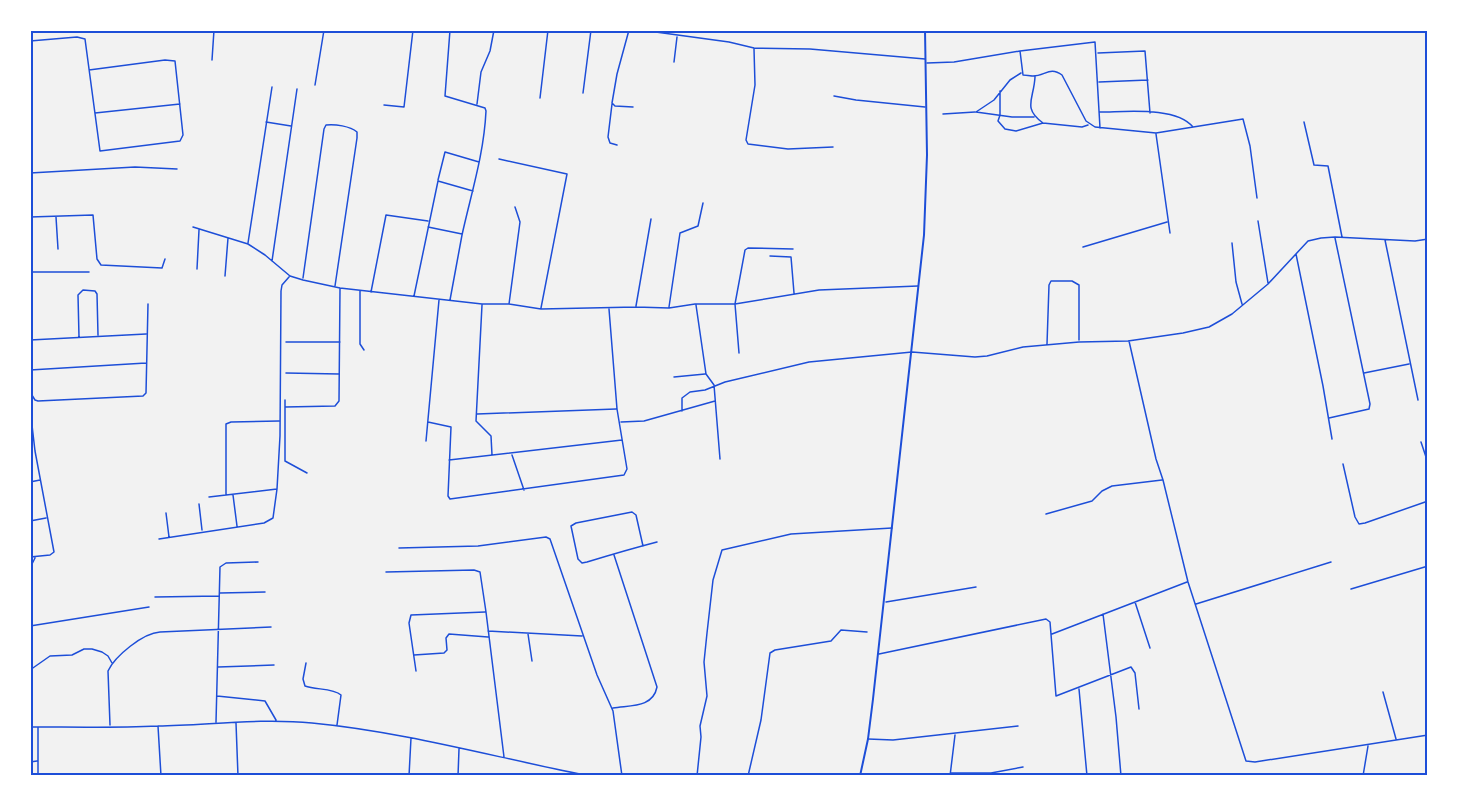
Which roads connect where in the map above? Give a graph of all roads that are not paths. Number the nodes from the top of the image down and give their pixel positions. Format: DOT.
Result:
graph roads {
  1 [pos="214,30"];
  2 [pos="324,30"];
  3 [pos="413,30"];
  4 [pos="450,30"];
  5 [pos="494,30"];
  6 [pos="548,30"];
  7 [pos="591,30"];
  8 [pos="629,30"];
  9 [pos="641,30"];
  10 [pos="925,30"];
  11 [pos="677,36"];
  12 [pos="30,41"];
  13 [pos="754,48"];
  14 [pos="1020,51"];
  15 [pos="1097,53"];
  16 [pos="212,60"];
  17 [pos="926,61"];
  18 [pos="674,62"];
  19 [pos="89,69"];
  20 [pos="1021,73"];
  21 [pos="1034,77"];
  22 [pos="1149,80"];
  23 [pos="1098,82"];
  24 [pos="315,85"];
  25 [pos="272,87"];
  26 [pos="297,89"];
  27 [pos="1000,91"];
  28 [pos="583,93"];
  29 [pos="834,96"];
  30 [pos="540,98"];
  31 [pos="612,103"];
  32 [pos="180,104"];
  33 [pos="384,105"];
  34 [pos="476,105"];
  35 [pos="633,107"];
  36 [pos="926,107"];
  37 [pos="976,112"];
  38 [pos="1099,112"];
  39 [pos="94,113"];
  40 [pos="1150,113"];
  41 [pos="943,114"];
  42 [pos="1000,115"];
  43 [pos="1034,117"];
  44 [pos="266,122"];
  45 [pos="1304,122"];
  46 [pos="1043,123"];
  47 [pos="1089,125"];
  48 [pos="292,126"];
  49 [pos="1193,127"];
  50 [pos="1100,128"];
  51 [pos="1156,133"];
  52 [pos="616,145"];
  53 [pos="833,147"];
  54 [pos="499,159"];
  55 [pos="480,162"];
  56 [pos="177,169"];
  57 [pos="30,173"];
  58 [pos="438,181"];
  59 [pos="474,191"];
  60 [pos="1257,198"];
  61 [pos="703,203"];
  62 [pos="515,207"];
  63 [pos="56,216"];
  64 [pos="30,217"];
  65 [pos="651,219"];
  66 [pos="1257,220"];
  67 [pos="1167,221"];
  68 [pos="429,222"];
  69 [pos="193,227"];
  70 [pos="428,227"];
  71 [pos="199,229"];
  72 [pos="1170,233"];
  73 [pos="463,234"];
  74 [pos="228,237"];
  75 [pos="1335,237"];
  76 [pos="1342,238"];
  77 [pos="1384,239"];
  78 [pos="1428,239"];
  79 [pos="1232,243"];
  80 [pos="248,244"];
  81 [pos="1083,247"];
  82 [pos="58,249"];
  83 [pos="793,249"];
  84 [pos="1296,253"];
  85 [pos="770,256"];
  86 [pos="165,259"];
  87 [pos="272,261"];
  88 [pos="198,269"];
  89 [pos="30,272"];
  90 [pos="89,272"];
  91 [pos="225,276"];
  92 [pos="290,276"];
  93 [pos="303,280"];
  94 [pos="1268,284"];
  95 [pos="919,286"];
  96 [pos="335,287"];
  97 [pos="340,288"];
  98 [pos="360,290"];
  99 [pos="372,292"];
  100 [pos="794,293"];
  101 [pos="414,296"];
  102 [pos="439,299"];
  103 [pos="450,301"];
  104 [pos="148,304"];
  105 [pos="482,304"];
  106 [pos="509,304"];
  107 [pos="695,304"];
  108 [pos="735,304"];
  109 [pos="1243,305"];
  110 [pos="636,307"];
  111 [pos="669,308"];
  112 [pos="541,309"];
  113 [pos="609,309"];
  114 [pos="147,333"];
  115 [pos="98,336"];
  116 [pos="79,337"];
  117 [pos="30,340"];
  118 [pos="1128,340"];
  119 [pos="286,342"];
  120 [pos="341,342"];
  121 [pos="1079,342"];
  122 [pos="1047,345"];
  123 [pos="364,350"];
  124 [pos="912,351"];
  125 [pos="739,353"];
  126 [pos="147,363"];
  127 [pos="1410,363"];
  128 [pos="30,370"];
  129 [pos="1364,372"];
  130 [pos="286,373"];
  131 [pos="340,374"];
  132 [pos="706,374"];
  133 [pos="674,377"];
  134 [pos="714,385"];
  135 [pos="30,392"];
  136 [pos="285,400"];
  137 [pos="1418,400"];
  138 [pos="716,401"];
  139 [pos="285,407"];
  140 [pos="30,408"];
  141 [pos="617,409"];
  142 [pos="682,411"];
  143 [pos="476,414"];
  144 [pos="1329,418"];
  145 [pos="280,421"];
  146 [pos="428,422"];
  147 [pos="621,422"];
  148 [pos="1332,439"];
  149 [pos="623,440"];
  150 [pos="426,441"];
  151 [pos="1421,442"];
  152 [pos="34,443"];
  153 [pos="30,444"];
  154 [pos="512,454"];
  155 [pos="492,456"];
  156 [pos="720,459"];
  157 [pos="449,460"];
  158 [pos="1428,463"];
  159 [pos="1343,465"];
  160 [pos="307,473"];
  161 [pos="41,480"];
  162 [pos="1163,480"];
  163 [pos="30,482"];
  164 [pos="278,489"];
  165 [pos="524,490"];
  166 [pos="233,494"];
  167 [pos="226,495"];
  168 [pos="209,497"];
  169 [pos="1428,501"];
  170 [pos="199,504"];
  171 [pos="166,513"];
  172 [pos="1046,514"];
  173 [pos="47,518"];
  174 [pos="30,520"];
  175 [pos="237,526"];
  176 [pos="892,528"];
  177 [pos="202,531"];
  178 [pos="170,538"];
  179 [pos="159,539"];
  180 [pos="657,542"];
  181 [pos="643,546"];
  182 [pos="399,548"];
  183 [pos="614,554"];
  184 [pos="35,557"];
  185 [pos="30,558"];
  186 [pos="258,562"];
  187 [pos="1331,562"];
  188 [pos="1428,566"];
  189 [pos="30,568"];
  190 [pos="386,572"];
  191 [pos="1188,582"];
  192 [pos="976,587"];
  193 [pos="1350,589"];
  194 [pos="265,592"];
  195 [pos="219,595"];
  196 [pos="154,597"];
  197 [pos="1134,601"];
  198 [pos="884,602"];
  199 [pos="1195,604"];
  200 [pos="149,607"];
  201 [pos="486,612"];
  202 [pos="1103,614"];
  203 [pos="30,626"];
  204 [pos="271,627"];
  205 [pos="218,629"];
  206 [pos="488,631"];
  207 [pos="867,632"];
  208 [pos="876,632"];
  209 [pos="528,633"];
  210 [pos="881,633"];
  211 [pos="1051,634"];
  212 [pos="583,636"];
  213 [pos="489,637"];
  214 [pos="1150,648"];
  215 [pos="414,655"];
  216 [pos="879,655"];
  217 [pos="532,661"];
  218 [pos="306,663"];
  219 [pos="112,664"];
  220 [pos="274,665"];
  221 [pos="217,667"];
  222 [pos="30,670"];
  223 [pos="416,671"];
  224 [pos="1111,676"];
  225 [pos="1079,688"];
  226 [pos="1383,692"];
  227 [pos="216,696"];
  228 [pos="611,708"];
  229 [pos="1139,709"];
  230 [pos="277,722"];
  231 [pos="216,723"];
  232 [pos="236,723"];
  233 [pos="110,726"];
  234 [pos="158,726"];
  235 [pos="337,726"];
  236 [pos="1018,726"];
  237 [pos="30,727"];
  238 [pos="38,727"];
  239 [pos="955,734"];
  240 [pos="1428,735"];
  241 [pos="411,737"];
  242 [pos="868,739"];
  243 [pos="1396,740"];
  244 [pos="1368,745"];
  245 [pos="459,748"];
  246 [pos="504,759"];
  247 [pos="37,761"];
  248 [pos="30,762"];
  249 [pos="1023,767"];
  250 [pos="572,774"];
  251 [pos="950,775"];
  252 [pos="38,776"];
  253 [pos="160,776"];
  254 [pos="238,776"];
  255 [pos="410,776"];
  256 [pos="458,776"];
  257 [pos="590,776"];
  258 [pos="622,776"];
  259 [pos="697,776"];
  260 [pos="748,776"];
  261 [pos="860,776"];
  262 [pos="1087,776"];
  263 [pos="1121,776"];
  264 [pos="1363,776"];
  1 -- 16 [label="street"];
  2 -- 24 [label="street"];
  3 -- 33 [label="street"];
  4 -- 34 [label="street"];
  5 -- 34 [label="street"];
  6 -- 30 [label="street"];
  7 -- 28 [label="street"];
  8 -- 31 [label="street"];
  9 -- 11 [label="street"];
  10 -- 17 [label="street"];
  11 -- 13 [label="street"];
  11 -- 18 [label="street"];
  12 -- 19 [label="street"];
  13 -- 17 [label="street"];
  13 -- 53 [label="street"];
  14 -- 15 [label="street"];
  14 -- 17 [label="street"];
  14 -- 20 [label="street"];
  15 -- 22 [label="street"];
  15 -- 23 [label="street"];
  17 -- 36 [label="street"];
  19 -- 32 [label="street"];
  19 -- 39 [label="street"];
  20 -- 21 [label="street"];
  20 -- 27 [label="street"];
  21 -- 43 [label="street"];
  21 -- 47 [label="street"];
  22 -- 23 [label="street"];
  22 -- 40 [label="street"];
  23 -- 38 [label="street"];
  25 -- 44 [label="street"];
  26 -- 48 [label="street"];
  27 -- 37 [label="street"];
  27 -- 42 [label="street"];
  29 -- 36 [label="street"];
  31 -- 35 [label="street"];
  31 -- 52 [label="street"];
  32 -- 39 [label="street"];
  32 -- 39 [label="street"];
  34 -- 55 [label="street"];
  36 -- 95 [label="street"];
  37 -- 41 [label="street"];
  37 -- 42 [label="street"];
  38 -- 40 [label="street"];
  38 -- 50 [label="street"];
  40 -- 49 [label="street"];
  42 -- 43 [label="street"];
  42 -- 46 [label="street"];
  43 -- 46 [label="street"];
  44 -- 48 [label="street"];
  44 -- 80 [label="street"];
  45 -- 76 [label="street"];
  46 -- 47 [label="street"];
  47 -- 50 [label="street"];
  48 -- 87 [label="street"];
  49 -- 51 [label="street"];
  49 -- 60 [label="street"];
  50 -- 51 [label="street"];
  51 -- 67 [label="street"];
  54 -- 112 [label="street"];
  55 -- 58 [label="street"];
  55 -- 59 [label="street"];
  56 -- 57 [label="street"];
  58 -- 59 [label="street"];
  58 -- 68 [label="street"];
  59 -- 73 [label="street"];
  61 -- 111 [label="street"];
  62 -- 106 [label="street"];
  63 -- 64 [label="street"];
  63 -- 82 [label="street"];
  63 -- 86 [label="street"];
  65 -- 110 [label="street"];
  66 -- 94 [label="street"];
  67 -- 72 [label="street"];
  67 -- 81 [label="street"];
  68 -- 70 [label="street"];
  68 -- 99 [label="street"];
  69 -- 71 [label="street"];
  70 -- 73 [label="street"];
  70 -- 101 [label="street"];
  71 -- 74 [label="street"];
  71 -- 88 [label="street"];
  73 -- 103 [label="street"];
  74 -- 80 [label="street"];
  74 -- 91 [label="street"];
  75 -- 76 [label="street"];
  75 -- 84 [label="street"];
  75 -- 129 [label="street"];
  76 -- 77 [label="street"];
  77 -- 78 [label="street"];
  77 -- 127 [label="street"];
  79 -- 109 [label="street"];
  80 -- 87 [label="street"];
  83 -- 108 [label="street"];
  84 -- 94 [label="street"];
  84 -- 144 [label="street"];
  85 -- 100 [label="street"];
  87 -- 92 [label="street"];
  89 -- 90 [label="street"];
  92 -- 93 [label="street"];
  92 -- 145 [label="street"];
  93 -- 96 [label="street"];
  93 -- 96 [label="street"];
  94 -- 109 [label="street"];
  95 -- 100 [label="street"];
  95 -- 124 [label="street"];
  96 -- 97 [label="street"];
  97 -- 98 [label="street"];
  97 -- 120 [label="street"];
  98 -- 99 [label="street"];
  98 -- 123 [label="street"];
  99 -- 101 [label="street"];
  100 -- 108 [label="street"];
  101 -- 102 [label="street"];
  102 -- 103 [label="street"];
  102 -- 146 [label="street"];
  103 -- 105 [label="street"];
  104 -- 114 [label="street"];
  105 -- 106 [label="street"];
  105 -- 143 [label="street"];
  106 -- 112 [label="street"];
  107 -- 108 [label="street"];
  107 -- 111 [label="street"];
  107 -- 132 [label="street"];
  108 -- 125 [label="street"];
  109 -- 118 [label="street"];
  110 -- 111 [label="street"];
  110 -- 113 [label="street"];
  112 -- 113 [label="street"];
  113 -- 141 [label="street"];
  114 -- 115 [label="street"];
  114 -- 126 [label="street"];
  115 -- 116 [label="street"];
  115 -- 116 [label="street"];
  116 -- 117 [label="street"];
  118 -- 121 [label="street"];
  118 -- 162 [label="street"];
  119 -- 120 [label="street"];
  120 -- 131 [label="street"];
  121 -- 122 [label="street"];
  121 -- 122 [label="street"];
  122 -- 124 [label="street"];
  124 -- 134 [label="street"];
  124 -- 176 [label="street"];
  126 -- 128 [label="street"];
  126 -- 135 [label="street"];
  127 -- 129 [label="street"];
  127 -- 137 [label="street"];
  129 -- 144 [label="street"];
  130 -- 131 [label="street"];
  131 -- 139 [label="street"];
  132 -- 133 [label="street"];
  132 -- 134 [label="street"];
  134 -- 138 [label="street"];
  134 -- 142 [label="street"];
  136 -- 139 [label="street"];
  138 -- 142 [label="street"];
  138 -- 156 [label="street"];
  139 -- 160 [label="street"];
  140 -- 152 [label="street"];
  141 -- 143 [label="street"];
  141 -- 147 [label="street"];
  142 -- 147 [label="street"];
  143 -- 155 [label="street"];
  144 -- 148 [label="street"];
  145 -- 164 [label="street"];
  145 -- 167 [label="street"];
  146 -- 150 [label="street"];
  146 -- 157 [label="street"];
  147 -- 149 [label="street"];
  149 -- 154 [label="street"];
  149 -- 165 [label="street"];
  151 -- 158 [label="street"];
  152 -- 153 [label="street"];
  152 -- 161 [label="street"];
  154 -- 155 [label="street"];
  154 -- 165 [label="street"];
  155 -- 157 [label="street"];
  157 -- 165 [label="street"];
  159 -- 169 [label="street"];
  161 -- 163 [label="street"];
  161 -- 173 [label="street"];
  162 -- 172 [label="street"];
  162 -- 191 [label="street"];
  164 -- 166 [label="street"];
  164 -- 175 [label="street"];
  166 -- 167 [label="street"];
  166 -- 175 [label="street"];
  167 -- 168 [label="street"];
  170 -- 177 [label="street"];
  171 -- 178 [label="street"];
  173 -- 174 [label="street"];
  173 -- 184 [label="street"];
  175 -- 177 [label="street"];
  176 -- 198 [label="street"];
  176 -- 259 [label="street"];
  177 -- 178 [label="street"];
  178 -- 179 [label="street"];
  180 -- 181 [label="street"];
  181 -- 183 [label="street"];
  181 -- 183 [label="street"];
  182 -- 212 [label="street"];
  183 -- 228 [label="street"];
  184 -- 185 [label="street"];
  184 -- 189 [label="street"];
  186 -- 195 [label="street"];
  187 -- 199 [label="street"];
  188 -- 193 [label="street"];
  190 -- 201 [label="street"];
  191 -- 197 [label="street"];
  191 -- 199 [label="street"];
  192 -- 198 [label="street"];
  194 -- 195 [label="street"];
  195 -- 196 [label="street"];
  195 -- 205 [label="street"];
  197 -- 202 [label="street"];
  197 -- 214 [label="street"];
  198 -- 210 [label="street"];
  199 -- 244 [label="street"];
  200 -- 203 [label="street"];
  201 -- 206 [label="street"];
  201 -- 215 [label="street"];
  202 -- 211 [label="street"];
  202 -- 224 [label="street"];
  204 -- 205 [label="street"];
  205 -- 219 [label="street"];
  205 -- 221 [label="street"];
  206 -- 209 [label="street"];
  206 -- 213 [label="street"];
  207 -- 260 [label="street"];
  208 -- 210 [label="street"];
  209 -- 212 [label="street"];
  209 -- 217 [label="street"];
  210 -- 216 [label="street"];
  211 -- 216 [label="street"];
  211 -- 225 [label="street"];
  212 -- 228 [label="street"];
  213 -- 215 [label="street"];
  213 -- 246 [label="street"];
  215 -- 223 [label="street"];
  216 -- 242 [label="street"];
  218 -- 235 [label="street"];
  219 -- 222 [label="street"];
  219 -- 233 [label="street"];
  220 -- 221 [label="street"];
  221 -- 227 [label="street"];
  224 -- 225 [label="street"];
  224 -- 229 [label="street"];
  224 -- 263 [label="street"];
  225 -- 262 [label="street"];
  226 -- 243 [label="street"];
  227 -- 230 [label="street"];
  227 -- 231 [label="street"];
  228 -- 258 [label="street"];
  230 -- 232 [label="street"];
  230 -- 235 [label="street"];
  231 -- 232 [label="street"];
  231 -- 234 [label="street"];
  232 -- 254 [label="street"];
  233 -- 234 [label="street"];
  233 -- 238 [label="street"];
  234 -- 253 [label="street"];
  235 -- 241 [label="street"];
  236 -- 239 [label="street"];
  237 -- 238 [label="street"];
  238 -- 247 [label="street"];
  239 -- 242 [label="street"];
  239 -- 251 [label="street"];
  240 -- 243 [label="street"];
  241 -- 245 [label="street"];
  241 -- 255 [label="street"];
  242 -- 261 [label="street"];
  243 -- 244 [label="street"];
  244 -- 264 [label="street"];
  245 -- 246 [label="street"];
  245 -- 256 [label="street"];
  246 -- 250 [label="street"];
  247 -- 248 [label="street"];
  247 -- 252 [label="street"];
  249 -- 251 [label="street"];
  250 -- 257 [label="street"];
}
